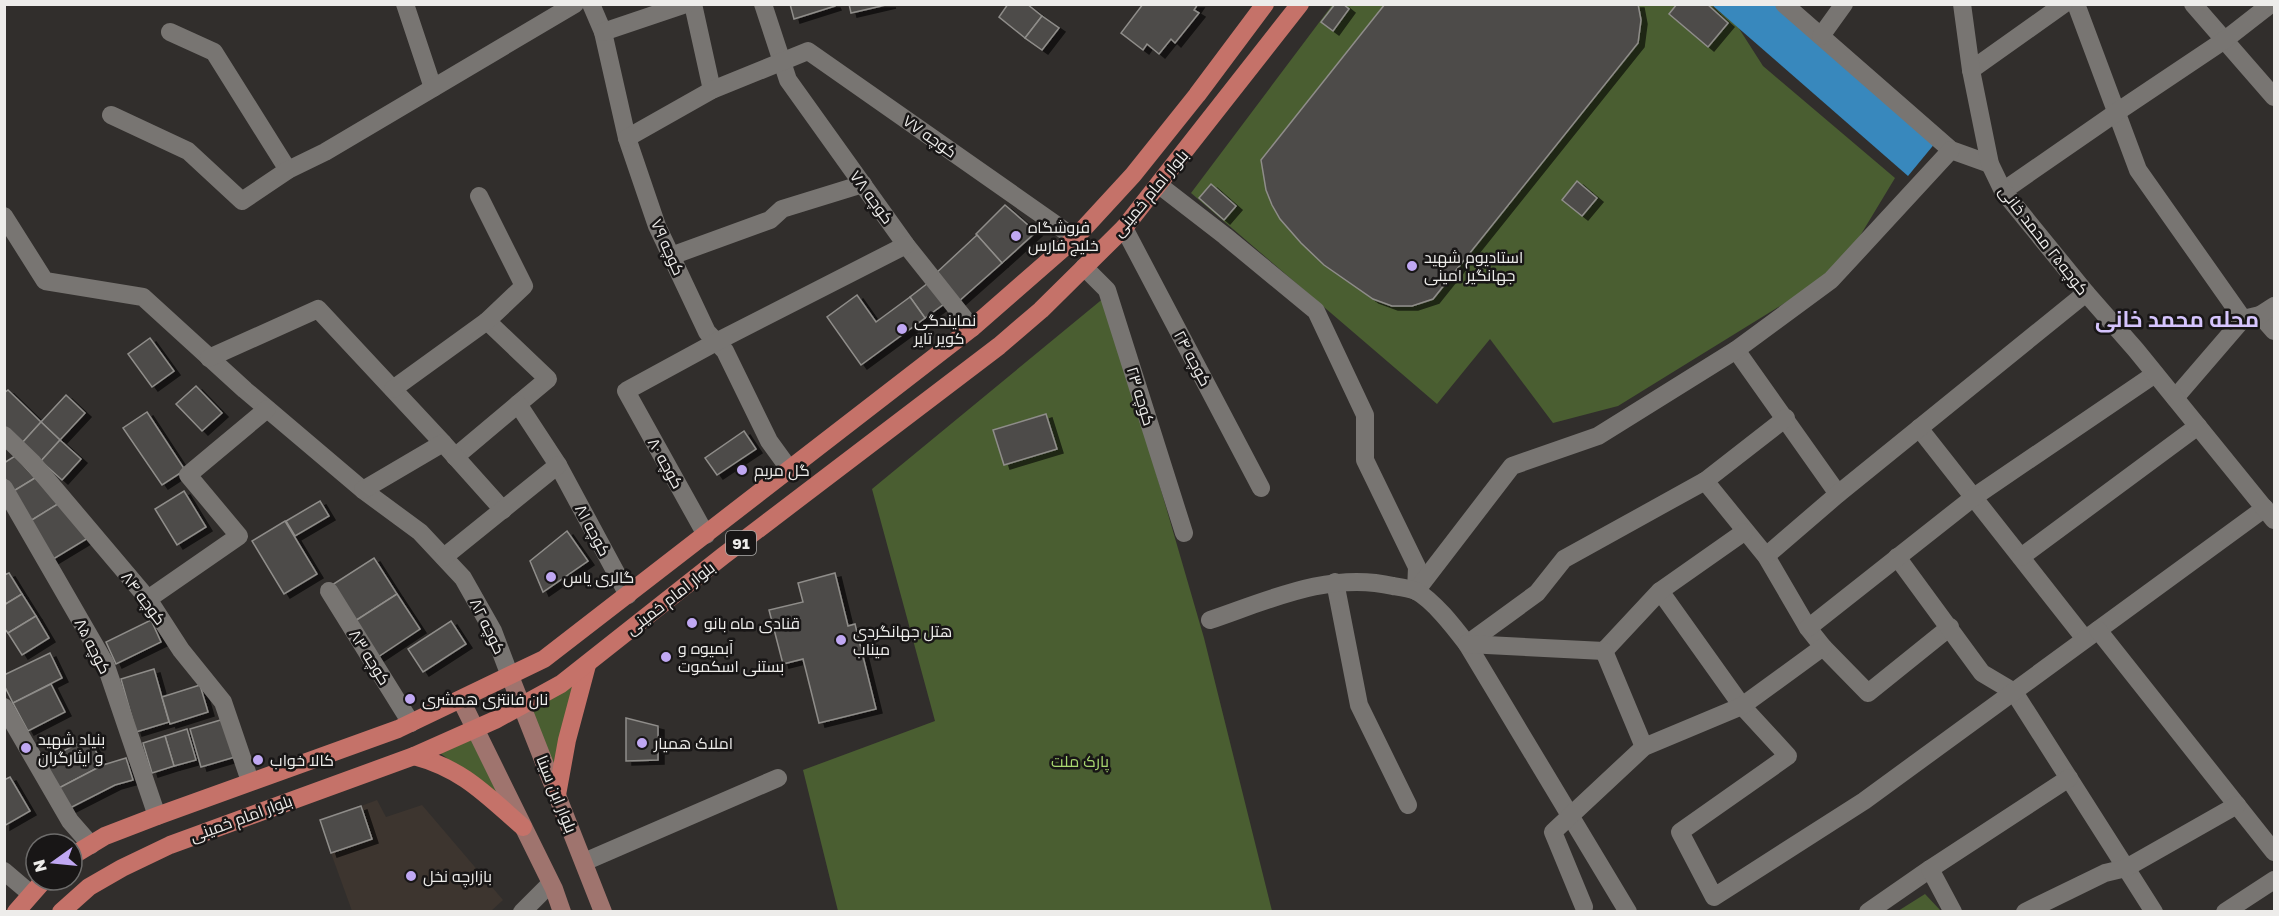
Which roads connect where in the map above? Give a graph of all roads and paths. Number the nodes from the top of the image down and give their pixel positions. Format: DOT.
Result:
graph roads {
  1 [pos="405,4"];
  2 [pos="575,4"];
  3 [pos="591,4"];
  4 [pos="686,4"];
  5 [pos="693,4"];
  6 [pos="764,4"];
  7 [pos="1265,4"];
  8 [pos="1300,4"];
  9 [pos="1784,4"];
  10 [pos="1844,4"];
  11 [pos="2064,4"];
  12 [pos="2076,4"];
  13 [pos="2193,4"];
  14 [pos="2271,4"];
  15 [pos="1961,6"];
  16 [pos="170,32"];
  17 [pos="603,32"];
  18 [pos="1821,36"];
  19 [pos="2226,39"];
  20 [pos="781,61"];
  21 [pos="1971,69"];
  22 [pos="433,88"];
  23 [pos="712,90"];
  24 [pos="2274,97"];
  25 [pos="2117,112"];
  26 [pos="111,115"];
  27 [pos="627,138"];
  28 [pos="1951,150"];
  29 [pos="1990,164"];
  30 [pos="288,170"];
  31 [pos="862,184"];
  32 [pos="1159,185"];
  33 [pos="2002,191"];
  34 [pos="479,196"];
  35 [pos="4,216"];
  36 [pos="1124,228"];
  37 [pos="1075,238"];
  38 [pos="906,245"];
  39 [pos="671,256"];
  40 [pos="1084,267"];
  41 [pos="2086,293"];
  42 [pos="2259,313"];
  43 [pos="487,321"];
  44 [pos="972,328"];
  45 [pos="2274,331"];
  46 [pos="716,342"];
  47 [pos="1736,350"];
  48 [pos="209,358"];
  49 [pos="2155,374"];
  50 [pos="393,389"];
  51 [pos="2175,398"];
  52 [pos="518,404"];
  53 [pos="267,409"];
  54 [pos="1786,418"];
  55 [pos="2198,426"];
  56 [pos="1919,428"];
  57 [pos="4,435"];
  58 [pos="442,442"];
  59 [pos="455,457"];
  60 [pos="558,465"];
  61 [pos="790,470"];
  62 [pos="1705,481"];
  63 [pos="4,488"];
  64 [pos="1261,488"];
  65 [pos="363,490"];
  66 [pos="1838,494"];
  67 [pos="1974,497"];
  68 [pos="502,510"];
  69 [pos="2270,514"];
  70 [pos="1744,531"];
  71 [pos="1184,533"];
  72 [pos="706,535"];
  73 [pos="1766,556"];
  74 [pos="1897,557"];
  75 [pos="2021,557"];
  76 [pos="444,558"];
  77 [pos="1335,582"];
  78 [pos="329,591"];
  79 [pos="1416,591"];
  80 [pos="1660,591"];
  81 [pos="628,595"];
  82 [pos="148,599"];
  83 [pos="1210,620"];
  84 [pos="1950,627"];
  85 [pos="1808,628"];
  86 [pos="2092,635"];
  87 [pos="1467,644"];
  88 [pos="1823,647"];
  89 [pos="1604,651"];
  90 [pos="587,665"];
  91 [pos="510,676"];
  92 [pos="2014,692"];
  93 [pos="461,700"];
  94 [pos="522,705"];
  95 [pos="1742,706"];
  96 [pos="4,707"];
  97 [pos="411,723"];
  98 [pos="475,729"];
  99 [pos="1644,747"];
  100 [pos="414,756"];
  101 [pos="778,778"];
  102 [pos="2069,778"];
  103 [pos="250,781"];
  104 [pos="557,795"];
  105 [pos="1408,805"];
  106 [pos="2237,805"];
  107 [pos="1570,815"];
  108 [pos="157,816"];
  109 [pos="523,827"];
  110 [pos="91,845"];
  111 [pos="84,849"];
  112 [pos="2274,852"];
  113 [pos="584,862"];
  114 [pos="2126,868"];
  115 [pos="1930,869"];
  116 [pos="4,871"];
  117 [pos="2274,880"];
  118 [pos="550,884"];
  119 [pos="31,894"];
  120 [pos="1584,907"];
  121 [pos="16,912"];
  122 [pos="61,912"];
  123 [pos="522,912"];
  124 [pos="562,912"];
  125 [pos="603,912"];
  126 [pos="1628,912"];
  127 [pos="1868,912"];
  128 [pos="1953,912"];
  129 [pos="2025,912"];
  130 [pos="2154,912"];
  131 [pos="2225,912"];
  1 -- 22 [label="street"];
  2 -- 22 [label="street"];
  3 -- 17 [label="street, کوچه ۷۹"];
  4 -- 17 [label="street"];
  5 -- 23 [label="street"];
  6 -- 20 [label="street, کوچه ۷۸"];
  7 -- 37 [label="main road, بلوار امام خمینی / 91"];
  8 -- 32 [label="main road, بلوار امام خمینی / 91"];
  9 -- 18 [label="street"];
  10 -- 18 [label="street"];
  11 -- 21 [label="street"];
  12 -- 25 [label="street"];
  13 -- 19 [label="street"];
  14 -- 19 [label="street"];
  15 -- 21 [label="street, کوچه۲۵ محمد خانی"];
  16 -- 30 [label="street"];
  17 -- 27 [label="street, کوچه ۷۹"];
  18 -- 28 [label="street"];
  19 -- 24 [label="street"];
  19 -- 25 [label="street"];
  20 -- 23 [label="street"];
  20 -- 31 [label="street, کوچه ۷۸"];
  20 -- 37 [label="street, کوچه ۷۷"];
  21 -- 29 [label="street, کوچه۲۵ محمد خانی"];
  22 -- 30 [label="street"];
  23 -- 27 [label="street"];
  25 -- 33 [label="street"];
  25 -- 42 [label="street"];
  26 -- 30 [label="street"];
  27 -- 39 [label="street, کوچه ۷۹"];
  28 -- 29 [label="street"];
  28 -- 47 [label="street"];
  29 -- 33 [label="street, کوچه۲۵ محمد خانی"];
  31 -- 38 [label="street, کوچه ۷۸"];
  31 -- 39 [label="street"];
  32 -- 36 [label="main road, بلوار امام خمینی / 91"];
  32 -- 79 [label="street"];
  33 -- 41 [label="street, کوچه۲۵ محمد خانی"];
  34 -- 43 [label="street"];
  35 -- 48 [label="street, کوچه ۸۲"];
  36 -- 40 [label="main road, بلوار امام خمینی / 91"];
  36 -- 64 [label="street, کوچه ۲۴"];
  37 -- 44 [label="main road, بلوار امام خمینی / 91"];
  38 -- 44 [label="street, کوچه ۷۸"];
  38 -- 46 [label="street"];
  39 -- 46 [label="street, کوچه ۷۹"];
  40 -- 71 [label="street, کوچه ۲۳"];
  40 -- 90 [label="main road, بلوار امام خمینی / 91"];
  41 -- 49 [label="street, کوچه۲۵ محمد خانی"];
  41 -- 56 [label="street"];
  42 -- 45 [label="street"];
  42 -- 51 [label="street"];
  43 -- 50 [label="street"];
  43 -- 52 [label="street"];
  44 -- 61 [label="main road, بلوار امام خمینی / 91"];
  46 -- 61 [label="street, کوچه ۷۹"];
  46 -- 72 [label="street, کوچه ۸۰"];
  47 -- 54 [label="street"];
  47 -- 79 [label="street"];
  48 -- 50 [label="street"];
  48 -- 53 [label="street, کوچه ۸۲"];
  49 -- 51 [label="street, کوچه۲۵ محمد خانی"];
  49 -- 67 [label="street"];
  50 -- 58 [label="street"];
  51 -- 55 [label="street, کوچه۲۵ محمد خانی"];
  52 -- 59 [label="street"];
  52 -- 60 [label="street, کوچه ۸۱"];
  53 -- 65 [label="street, کوچه ۸۲"];
  53 -- 82 [label="street"];
  54 -- 62 [label="street"];
  54 -- 66 [label="street"];
  55 -- 69 [label="street, کوچه۲۵ محمد خانی"];
  55 -- 75 [label="street"];
  56 -- 66 [label="street"];
  56 -- 67 [label="street"];
  57 -- 82 [label="street, کوچه ۸۴"];
  58 -- 59 [label="street"];
  58 -- 65 [label="street"];
  59 -- 68 [label="street"];
  60 -- 68 [label="street"];
  60 -- 81 [label="street, کوچه ۸۱"];
  61 -- 72 [label="main road, بلوار امام خمینی / 91"];
  62 -- 70 [label="street"];
  62 -- 87 [label="street"];
  63 -- 108 [label="street, کوچه ۸۵"];
  65 -- 76 [label="street, کوچه ۸۲"];
  66 -- 73 [label="street"];
  67 -- 74 [label="street"];
  67 -- 75 [label="street"];
  68 -- 76 [label="street"];
  69 -- 86 [label="street"];
  70 -- 73 [label="street"];
  70 -- 80 [label="street"];
  72 -- 81 [label="main road, بلوار امام خمینی / 91"];
  73 -- 85 [label="street"];
  74 -- 84 [label="street"];
  74 -- 85 [label="street"];
  75 -- 86 [label="street"];
  76 -- 91 [label="street, کوچه ۸۲"];
  77 -- 79 [label="street"];
  77 -- 83 [label="street"];
  77 -- 105 [label="street"];
  78 -- 97 [label="street, کوچه ۸۳"];
  79 -- 87 [label="street"];
  80 -- 89 [label="street"];
  80 -- 95 [label="street"];
  81 -- 91 [label="main road, بلوار امام خمینی / 91"];
  82 -- 103 [label="street, کوچه ۸۴"];
  84 -- 88 [label="street"];
  84 -- 92 [label="street"];
  85 -- 88 [label="street"];
  86 -- 92 [label="street"];
  86 -- 106 [label="street"];
  87 -- 89 [label="street"];
  87 -- 107 [label="street"];
  88 -- 95 [label="street"];
  89 -- 99 [label="street"];
  90 -- 94 [label="main road, بلوار امام خمینی / 91"];
  90 -- 104 [label="main road"];
  91 -- 93 [label="main road, بلوار امام خمینی / 91"];
  91 -- 94 [label="main road, بلوار ابن سینا"];
  92 -- 95 [label="street"];
  92 -- 102 [label="street"];
  93 -- 97 [label="main road, بلوار امام خمینی / 91"];
  93 -- 98 [label="main road"];
  94 -- 98 [label="main road, بلوار امام خمینی / 91"];
  94 -- 104 [label="main road, بلوار ابن سینا"];
  95 -- 99 [label="street"];
  96 -- 110 [label="street"];
  97 -- 103 [label="main road, بلوار امام خمینی / 91"];
  98 -- 100 [label="main road, بلوار امام خمینی / 91"];
  98 -- 109 [label="main road"];
  99 -- 107 [label="street"];
  100 -- 109 [label="main road"];
  100 -- 122 [label="main road, بلوار امام خمینی / 91"];
  101 -- 113 [label="street"];
  102 -- 114 [label="street"];
  102 -- 115 [label="street"];
  103 -- 108 [label="main road, بلوار امام خمینی / 91"];
  104 -- 113 [label="main road, بلوار ابن سینا"];
  106 -- 112 [label="street"];
  106 -- 114 [label="street"];
  107 -- 120 [label="street"];
  107 -- 126 [label="street"];
  108 -- 110 [label="main road, بلوار امام خمینی / 91"];
  109 -- 118 [label="main road"];
  110 -- 111 [label="main road, بلوار امام خمینی / 91"];
  113 -- 125 [label="main road, بلوار ابن سینا"];
  114 -- 129 [label="street"];
  114 -- 130 [label="street"];
  115 -- 127 [label="street"];
  115 -- 128 [label="street"];
  116 -- 119 [label="street"];
  117 -- 131 [label="street"];
  118 -- 123 [label="street"];
  118 -- 124 [label="main road"];
  119 -- 121 [label="main road"];
}
